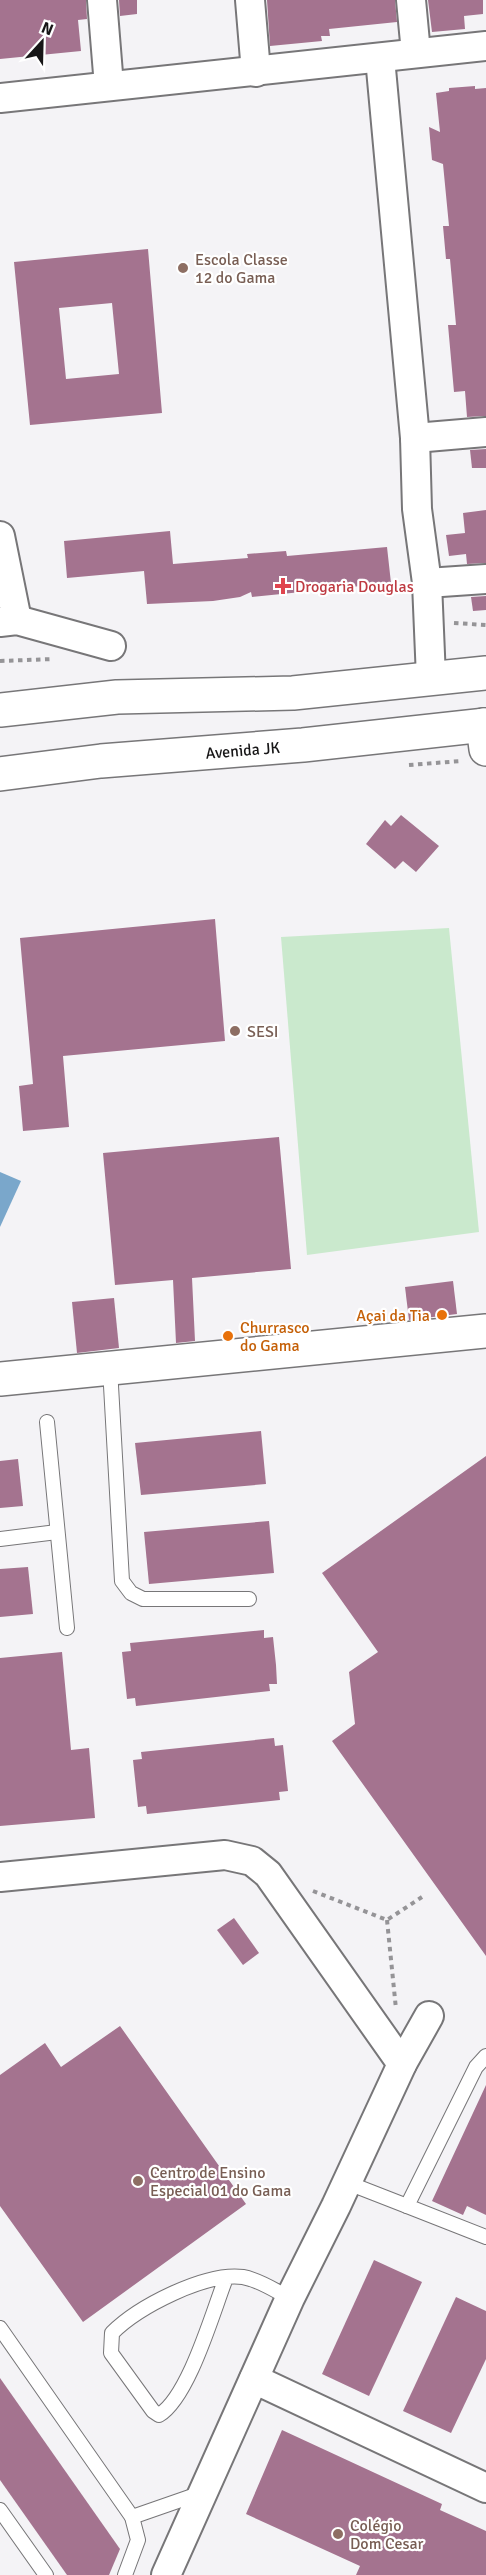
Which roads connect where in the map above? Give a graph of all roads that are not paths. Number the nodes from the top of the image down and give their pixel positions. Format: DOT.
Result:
graph roads {
  1 [pos="102,0"];
  2 [pos="250,0"];
  3 [pos="411,0"];
  4 [pos="486,46"];
  5 [pos="416,53"];
  6 [pos="380,58"];
  7 [pos="256,72"];
  8 [pos="109,86"];
  9 [pos="0,98"];
  10 [pos="486,432"];
  11 [pos="415,438"];
  12 [pos="0,536"];
  13 [pos="486,579"];
  14 [pos="427,584"];
  15 [pos="8,621"];
  16 [pos="111,646"];
  17 [pos="486,673"];
  18 [pos="431,678"];
  19 [pos="293,693"];
  20 [pos="0,710"];
  21 [pos="485,733"];
  22 [pos="303,745"];
  23 [pos="0,774"];
  24 [pos="486,1331"];
  25 [pos="110,1368"];
  26 [pos="0,1379"];
  27 [pos="47,1422"];
  28 [pos="57,1532"];
  29 [pos="0,1539"];
  30 [pos="249,1599"];
  31 [pos="67,1628"];
  32 [pos="0,1877"];
  33 [pos="429,2016"];
  34 [pos="486,2056"];
  35 [pos="402,2064"];
  36 [pos="348,2183"];
  37 [pos="407,2206"];
  38 [pos="486,2237"];
  39 [pos="226,2278"];
  40 [pos="290,2298"];
  41 [pos="0,2328"];
  42 [pos="254,2379"];
  43 [pos="486,2488"];
  44 [pos="204,2492"];
  45 [pos="0,2510"];
  46 [pos="132,2517"];
  47 [pos="46,2575"];
  48 [pos="125,2575"];
  49 [pos="166,2575"];
  1 -- 8 [label="street"];
  2 -- 7 [label="street"];
  3 -- 5 [label="street"];
  4 -- 5 [label="street"];
  5 -- 6 [label="street"];
  6 -- 7 [label="street"];
  6 -- 11 [label="street"];
  7 -- 8 [label="street"];
  8 -- 9 [label="street"];
  10 -- 11 [label="street"];
  11 -- 14 [label="street"];
  12 -- 15 [label="street"];
  13 -- 14 [label="street"];
  14 -- 18 [label="street"];
  15 -- 16 [label="street"];
  17 -- 18 [label="main road"];
  18 -- 19 [label="main road"];
  19 -- 20 [label="main road"];
  19 -- 22 [label="main road"];
  21 -- 22 [label="main road, Avenida JK"];
  22 -- 23 [label="main road, Avenida JK"];
  24 -- 25 [label="main road"];
  25 -- 26 [label="main road"];
  25 -- 30 [label="lane"];
  27 -- 28 [label="lane"];
  28 -- 29 [label="lane"];
  28 -- 31 [label="lane"];
  32 -- 35 [label="street"];
  33 -- 35 [label="street"];
  34 -- 37 [label="lane"];
  35 -- 36 [label="street"];
  36 -- 37 [label="lane"];
  36 -- 40 [label="street"];
  37 -- 38 [label="lane"];
  39 -- 39 [label="lane"];
  39 -- 40 [label="lane"];
  40 -- 42 [label="street"];
  41 -- 46 [label="lane"];
  42 -- 43 [label="street"];
  42 -- 44 [label="street"];
  44 -- 46 [label="lane"];
  44 -- 49 [label="street"];
  45 -- 47 [label="lane"];
  46 -- 48 [label="lane"];
}
